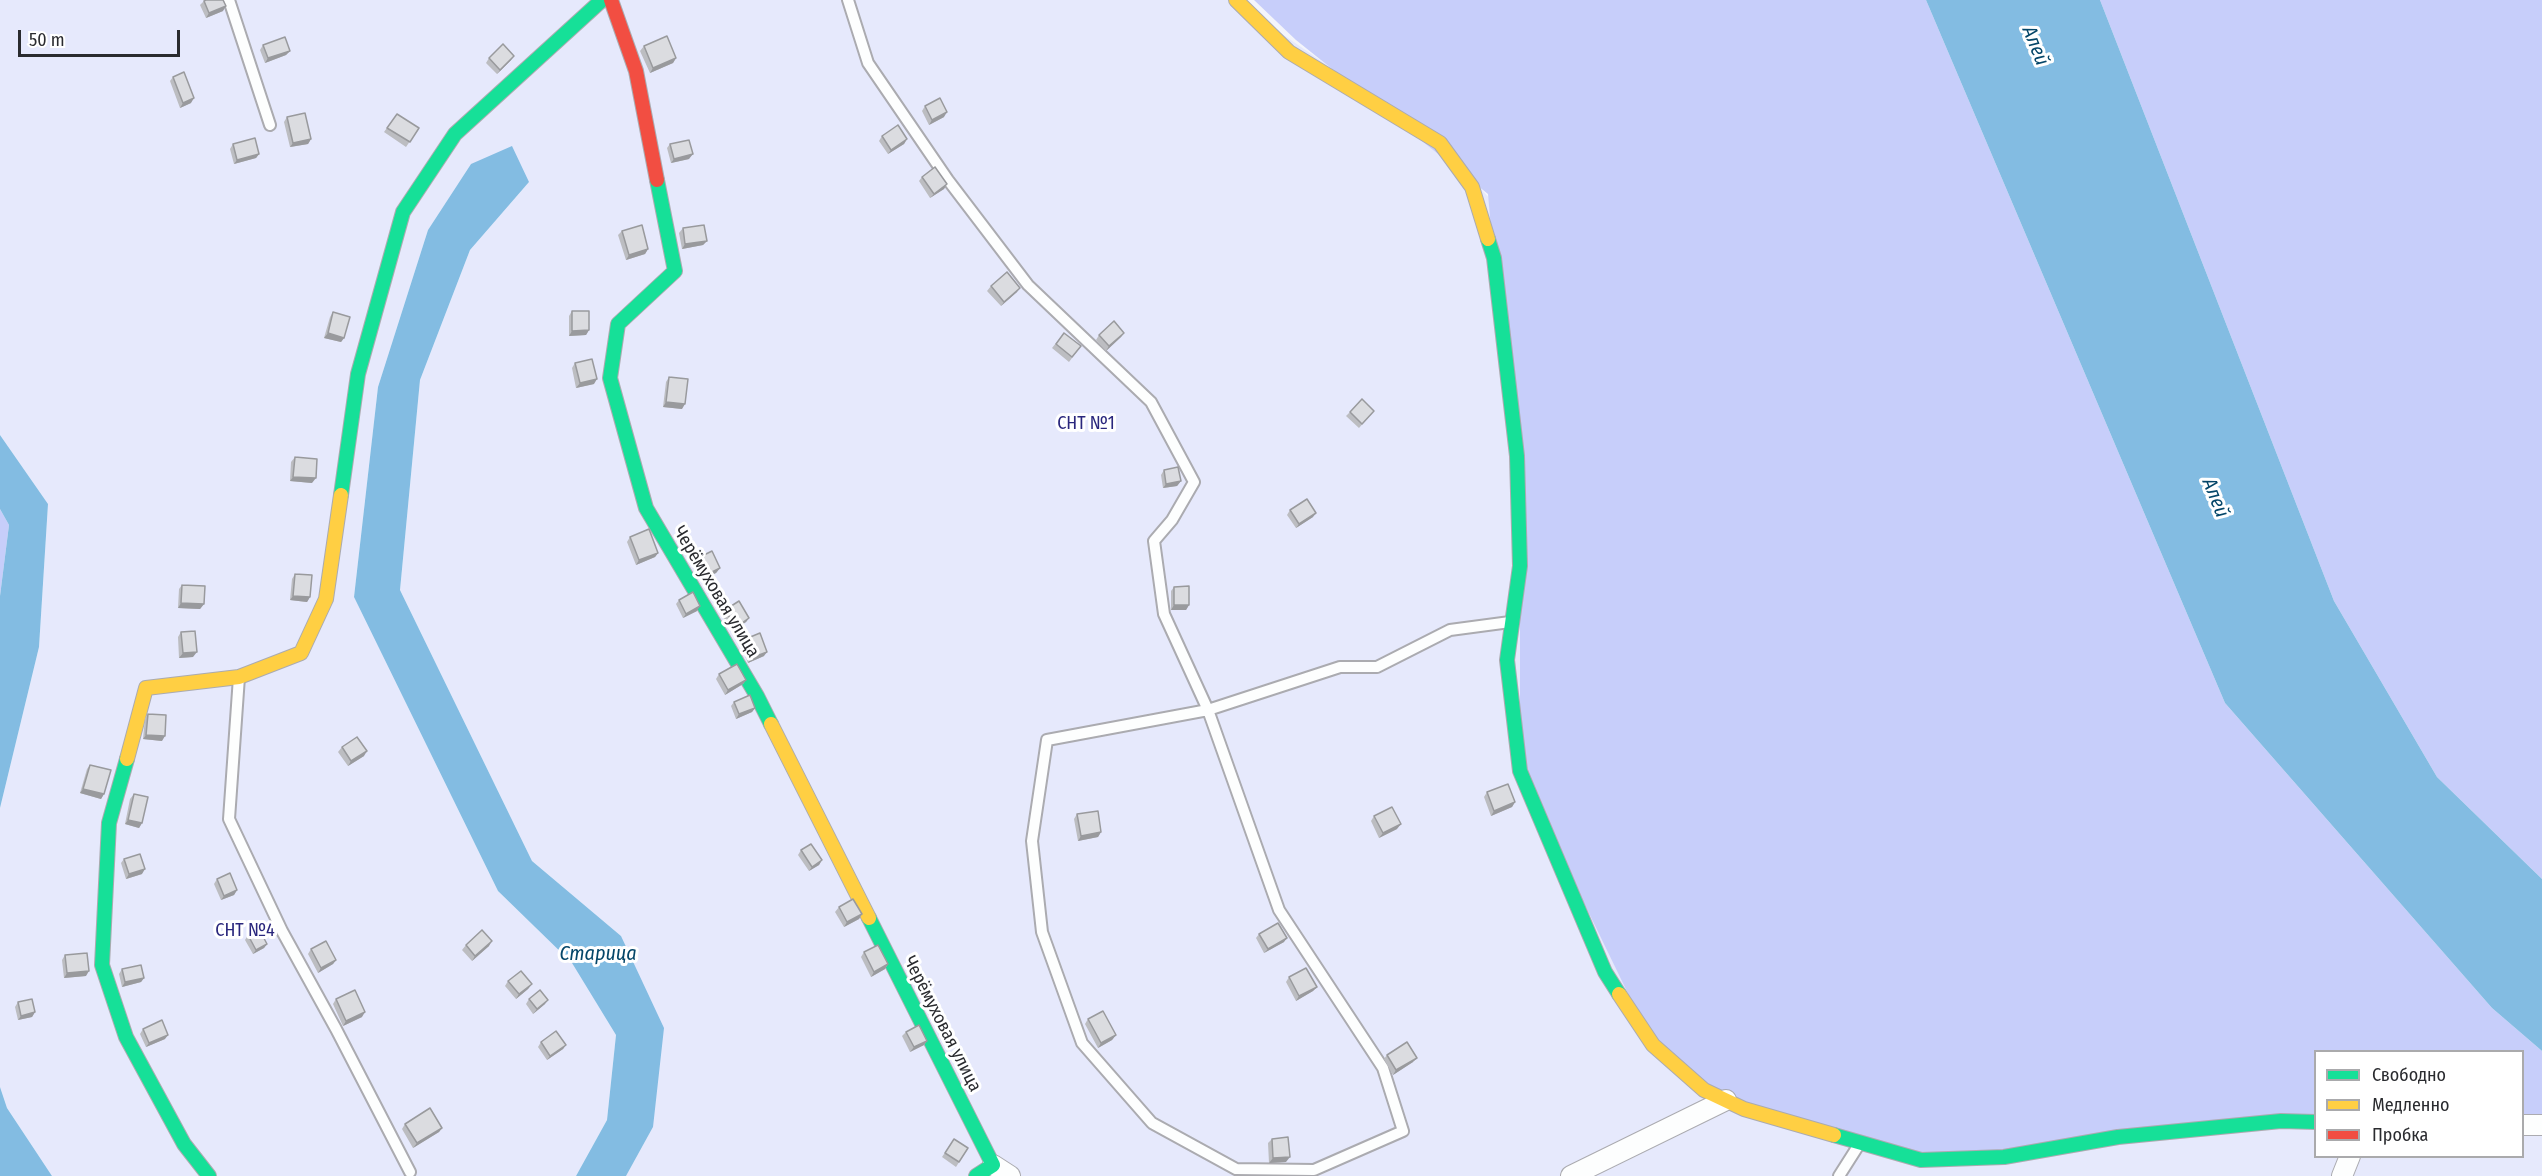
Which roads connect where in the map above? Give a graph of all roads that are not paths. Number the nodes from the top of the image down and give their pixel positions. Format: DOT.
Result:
graph roads {
  1 [pos="229,0"];
  2 [pos="602,0"];
  3 [pos="611,0"];
  4 [pos="848,0"];
  5 [pos="1236,0"];
  6 [pos="270,125"];
  7 [pos="1512,622"];
  8 [pos="239,677"];
  9 [pos="1208,710"];
  10 [pos="1726,1100"];
  11 [pos="2314,1122"];
  12 [pos="2524,1125"];
  13 [pos="2542,1125"];
  14 [pos="1861,1143"];
  15 [pos="2349,1158"];
  16 [pos="984,1171"];
  17 [pos="410,1172"];
  18 [pos="209,1176"];
  19 [pos="1010,1176"];
  20 [pos="1571,1176"];
  21 [pos="1839,1176"];
  22 [pos="2342,1176"];
  1 -- 6 [label="lane"];
  2 -- 8 [label="street"];
  3 -- 16 [label="street, Черёмуховая улица"];
  4 -- 9 [label="lane"];
  5 -- 7 [label="street"];
  7 -- 9 [label="lane"];
  7 -- 10 [label="street"];
  8 -- 17 [label="lane"];
  8 -- 18 [label="street"];
  9 -- 9 [label="lane"];
  10 -- 14 [label="street"];
  10 -- 20 [label="street"];
  11 -- 14 [label="street"];
  12 -- 13 [label="street"];
  14 -- 21 [label="lane"];
  15 -- 22 [label="street"];
  16 -- 19 [label="street"];
}
